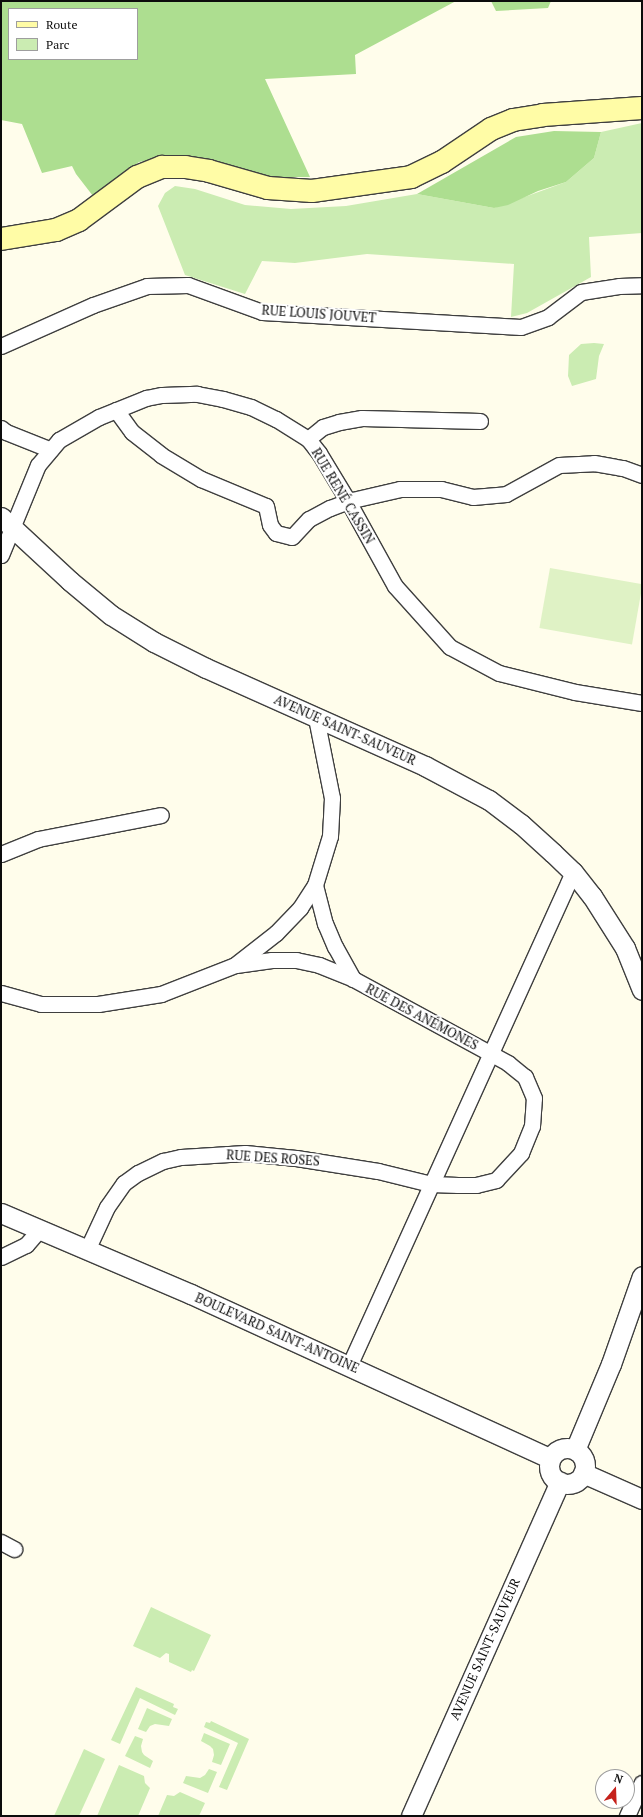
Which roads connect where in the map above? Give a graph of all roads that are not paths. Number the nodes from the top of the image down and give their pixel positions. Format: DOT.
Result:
graph roads {
  1 [pos="642,108"];
  2 [pos="1,238"];
  3 [pos="642,285"];
  4 [pos="1,346"];
  5 [pos="116,410"];
  6 [pos="480,421"];
  7 [pos="1,428"];
  8 [pos="308,440"];
  9 [pos="51,450"];
  10 [pos="637,473"];
  11 [pos="348,501"];
  12 [pos="7,523"];
  13 [pos="1,555"];
  14 [pos="641,707"];
  15 [pos="316,718"];
  16 [pos="161,816"];
  17 [pos="1,854"];
  18 [pos="573,872"];
  19 [pos="315,885"];
  20 [pos="235,965"];
  21 [pos="353,979"];
  22 [pos="642,990"];
  23 [pos="1,993"];
  24 [pos="491,1054"];
  25 [pos="431,1184"];
  26 [pos="1,1213"];
  27 [pos="39,1230"];
  28 [pos="87,1250"];
  29 [pos="1,1257"];
  30 [pos="642,1276"];
  31 [pos="349,1366"];
  32 [pos="575,1450"];
  33 [pos="550,1458"];
  34 [pos="583,1473"];
  35 [pos="560,1482"];
  36 [pos="642,1499"];
  37 [pos="642,1783"];
  38 [pos="411,1816"];
  39 [pos="627,1816"];
  1 -- 2 [label="main road"];
  3 -- 4 [label="street, RUE LOUIS JOUVET"];
  5 -- 8 [label="street, RUE RENÉ CASSIN"];
  5 -- 9 [label="street, RUE RENÉ CASSIN"];
  5 -- 11 [label="street"];
  6 -- 8 [label="street"];
  7 -- 9 [label="street"];
  8 -- 11 [label="street, RUE RENÉ CASSIN"];
  9 -- 12 [label="street, RUE RENÉ CASSIN"];
  10 -- 11 [label="street"];
  11 -- 14 [label="street, RUE RENÉ CASSIN"];
  12 -- 13 [label="street, RUE RENÉ CASSIN"];
  12 -- 15 [label="street, AVENUE SAINT-SAUVEUR"];
  15 -- 18 [label="street, AVENUE SAINT-SAUVEUR"];
  15 -- 19 [label="street, RUE DES ANÉMONES"];
  16 -- 17 [label="street"];
  18 -- 22 [label="street, AVENUE SAINT-SAUVEUR"];
  18 -- 24 [label="street"];
  19 -- 20 [label="street, RUE DES ANÉMONES"];
  19 -- 21 [label="street, RUE DES ANÉMONES"];
  20 -- 21 [label="street, RUE DES ANÉMONES"];
  20 -- 23 [label="street, RUE DES ANÉMONES"];
  21 -- 24 [label="street, RUE DES ANÉMONES"];
  24 -- 25 [label="street"];
  24 -- 25 [label="street, RUE DES ANÉMONES"];
  25 -- 28 [label="street, RUE DES ROSES"];
  25 -- 31 [label="street"];
  26 -- 27 [label="street, BOULEVARD SAINT-ANTOINE"];
  27 -- 28 [label="street, BOULEVARD SAINT-ANTOINE"];
  27 -- 29 [label="street"];
  28 -- 31 [label="street, BOULEVARD SAINT-ANTOINE"];
  30 -- 32 [label="street"];
  31 -- 33 [label="street, BOULEVARD SAINT-ANTOINE"];
  32 -- 33 [label="street"];
  32 -- 34 [label="street"];
  33 -- 35 [label="street"];
  34 -- 35 [label="street"];
  34 -- 36 [label="street"];
  35 -- 38 [label="street, AVENUE SAINT-SAUVEUR"];
  37 -- 39 [label="street"];
}
